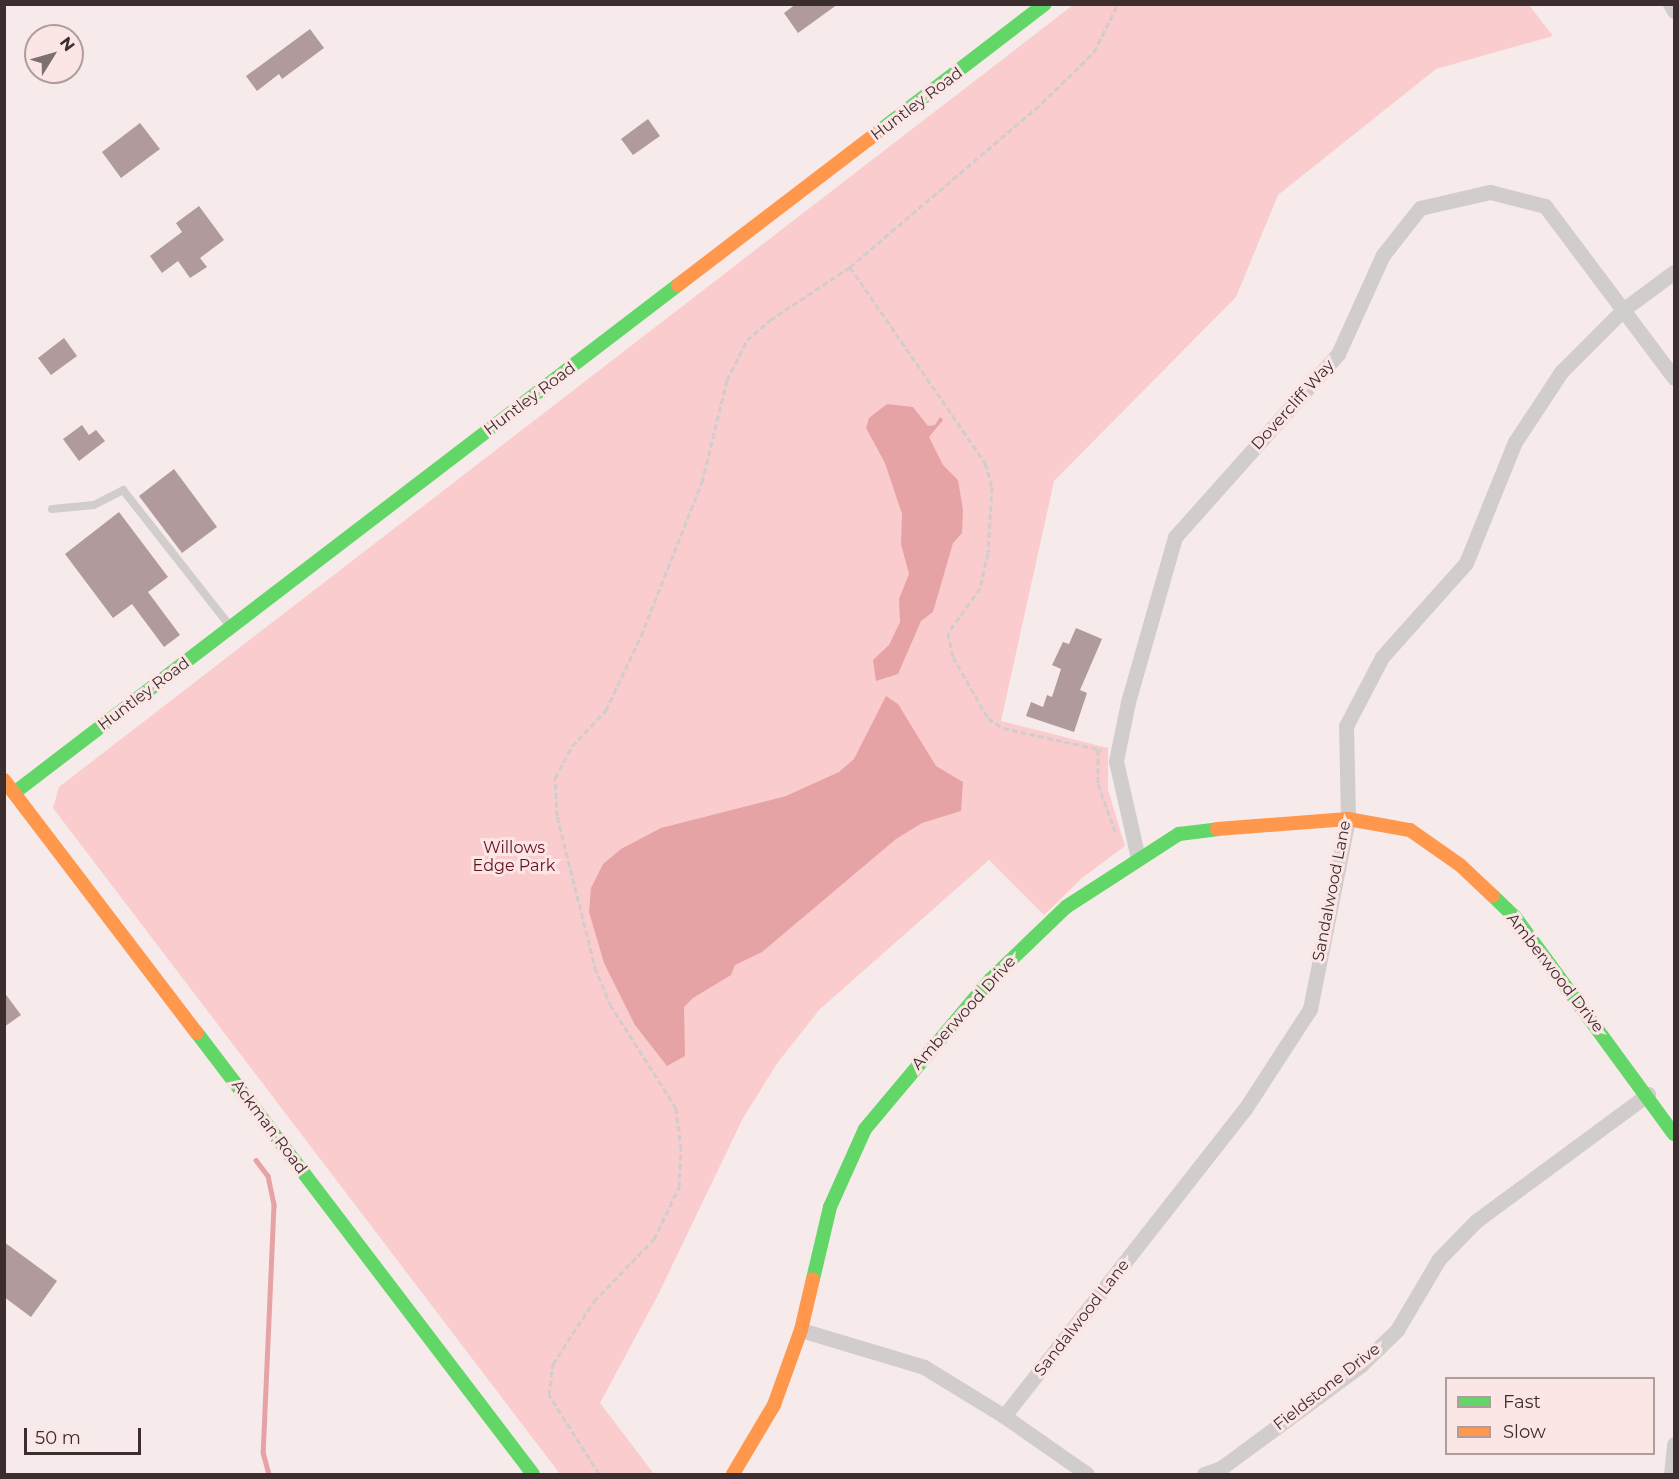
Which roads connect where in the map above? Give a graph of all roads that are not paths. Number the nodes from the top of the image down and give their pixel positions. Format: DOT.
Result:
graph roads {
  1 [pos="1045,4"];
  2 [pos="1670,4"];
  3 [pos="1674,11"];
  4 [pos="1674,272"];
  5 [pos="1624,309"];
  6 [pos="1674,378"];
  7 [pos="52,509"];
  8 [pos="231,628"];
  9 [pos="4,780"];
  10 [pos="14,793"];
  11 [pos="1348,819"];
  12 [pos="1134,860"];
  13 [pos="1648,1094"];
  14 [pos="1674,1134"];
  15 [pos="801,1330"];
  16 [pos="1004,1416"];
  17 [pos="1674,1444"];
  18 [pos="533,1474"];
  19 [pos="733,1474"];
  20 [pos="1087,1474"];
  21 [pos="1204,1474"];
  22 [pos="1671,1474"];
  1 -- 8 [label="street, Huntley Road"];
  2 -- 3 [label="street"];
  4 -- 5 [label="street, Sandalwood Lane"];
  5 -- 6 [label="street, Dovercliff Way"];
  5 -- 11 [label="street, Sandalwood Lane"];
  5 -- 12 [label="street, Dovercliff Way"];
  7 -- 8 [label="lane"];
  8 -- 10 [label="street, Huntley Road"];
  9 -- 10 [label="street, Ackman Road"];
  10 -- 18 [label="street, Ackman Road"];
  11 -- 12 [label="street, Amberwood Drive"];
  11 -- 13 [label="street, Amberwood Drive"];
  11 -- 16 [label="street, Sandalwood Lane"];
  12 -- 15 [label="street, Amberwood Drive"];
  13 -- 14 [label="street, Amberwood Drive"];
  13 -- 21 [label="street, Fieldstone Drive"];
  15 -- 16 [label="street"];
  15 -- 19 [label="street, Amberwood Drive"];
  16 -- 20 [label="street"];
  17 -- 22 [label="street"];
}
